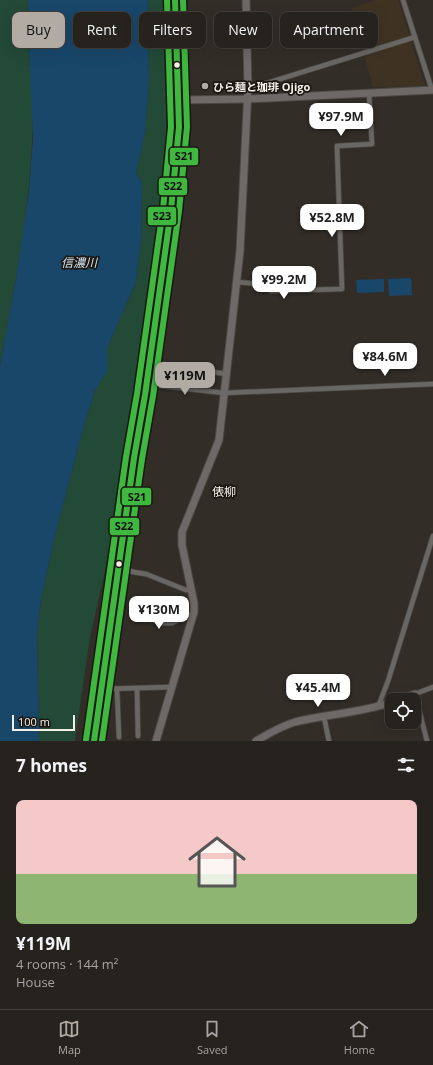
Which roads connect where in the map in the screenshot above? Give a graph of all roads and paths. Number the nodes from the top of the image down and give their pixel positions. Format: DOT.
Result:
graph roads {
  1 [pos="175,0"];
  2 [pos="246,0"];
  3 [pos="403,0"];
  4 [pos="415,37"];
  5 [pos="248,89"];
  6 [pos="432,90"];
  7 [pos="369,93"];
  8 [pos="247,99"];
  9 [pos="178,100"];
  10 [pos="237,282"];
  11 [pos="150,362"];
  12 [pos="226,374"];
  13 [pos="146,384"];
  14 [pos="433,384"];
  15 [pos="224,393"];
  16 [pos="433,536"];
  17 [pos="119,566"];
  18 [pos="191,589"];
  19 [pos="138,610"];
  20 [pos="193,613"];
  21 [pos="173,687"];
  22 [pos="433,687"];
  23 [pos="137,688"];
  24 [pos="101,689"];
  25 [pos="117,689"];
  26 [pos="418,693"];
  27 [pos="385,704"];
  28 [pos="378,707"];
  29 [pos="324,717"];
  30 [pos="421,720"];
  31 [pos="138,736"];
  32 [pos="119,737"];
  33 [pos="94,741"];
  34 [pos="156,741"];
  35 [pos="256,741"];
  36 [pos="329,741"];
  37 [pos="426,741"];
  1 -- 9 [label="main road"];
  2 -- 5 [label="street"];
  3 -- 4 [label="street"];
  4 -- 5 [label="street"];
  4 -- 6 [label="street"];
  5 -- 8 [label="street"];
  6 -- 7 [label="street"];
  7 -- 8 [label="street"];
  7 -- 10 [label="street"];
  8 -- 9 [label="street"];
  8 -- 10 [label="street"];
  9 -- 11 [label="main road"];
  10 -- 12 [label="street"];
  11 -- 12 [label="street"];
  11 -- 13 [label="main road"];
  12 -- 15 [label="street"];
  13 -- 15 [label="street"];
  13 -- 17 [label="main road"];
  14 -- 15 [label="street"];
  15 -- 18 [label="street"];
  16 -- 28 [label="street"];
  17 -- 18 [label="street"];
  17 -- 24 [label="main road"];
  18 -- 20 [label="street"];
  19 -- 20 [label="street"];
  20 -- 21 [label="street"];
  21 -- 23 [label="street"];
  21 -- 34 [label="street"];
  22 -- 26 [label="street"];
  23 -- 25 [label="street"];
  23 -- 31 [label="street"];
  24 -- 25 [label="street"];
  24 -- 33 [label="main road"];
  25 -- 32 [label="street"];
  27 -- 28 [label="street"];
  28 -- 29 [label="street"];
  29 -- 35 [label="street"];
  29 -- 36 [label="street"];
  30 -- 37 [label="street"];
}
